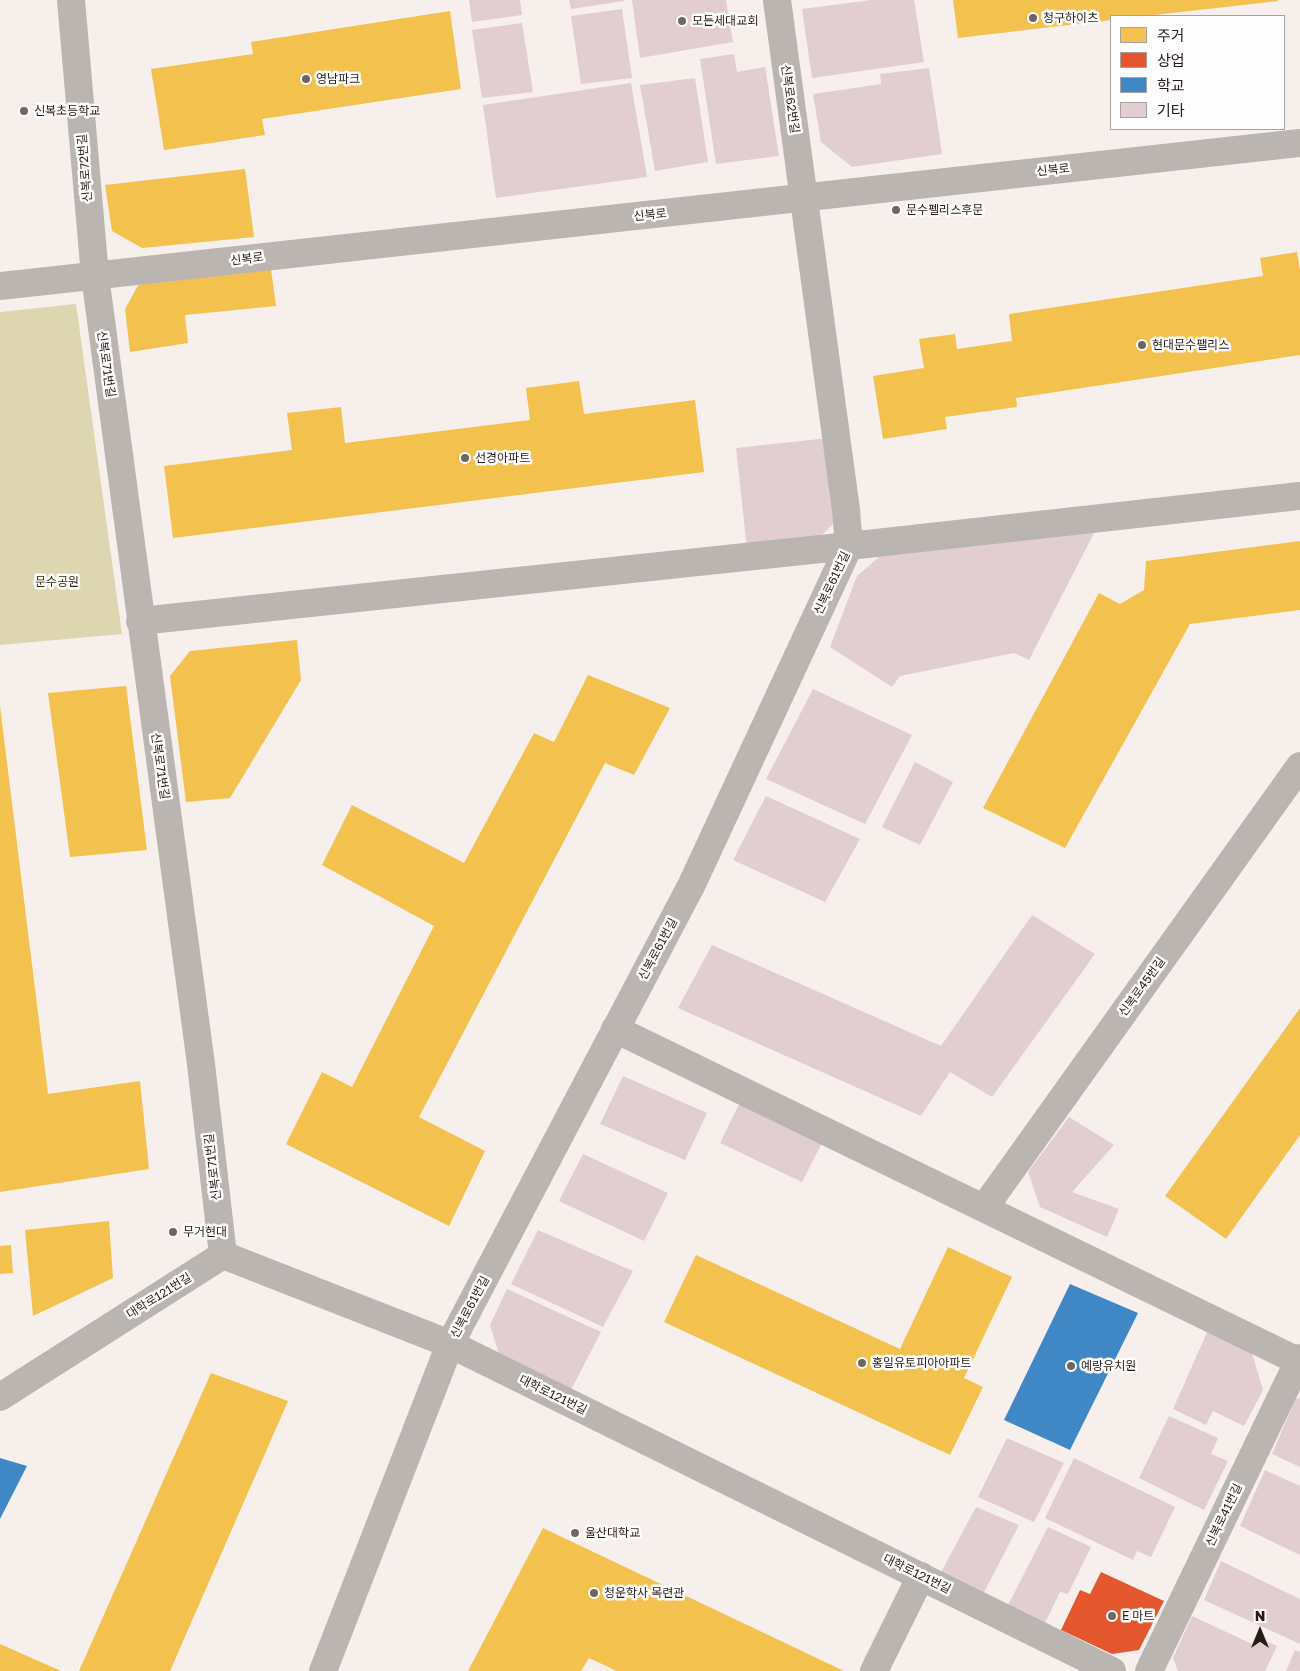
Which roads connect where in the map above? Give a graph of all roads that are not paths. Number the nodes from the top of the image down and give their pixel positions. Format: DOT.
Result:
graph roads {
  1 [pos="71,0"];
  2 [pos="777,0"];
  3 [pos="1300,143"];
  4 [pos="804,198"];
  5 [pos="94,276"];
  6 [pos="0,286"];
  7 [pos="1300,496"];
  8 [pos="849,546"];
  9 [pos="140,621"];
  10 [pos="1300,766"];
  11 [pos="615,1029"];
  12 [pos="984,1208"];
  13 [pos="223,1255"];
  14 [pos="450,1344"];
  15 [pos="1299,1360"];
  16 [pos="0,1397"];
  17 [pos="921,1576"];
  18 [pos="323,1671"];
  19 [pos="874,1671"];
  20 [pos="1112,1671"];
  21 [pos="1149,1671"];
  1 -- 5 [label="street, 신복로72번길"];
  2 -- 4 [label="street, 신복로62번길"];
  3 -- 4 [label="street, 신복로"];
  4 -- 5 [label="street, 신복로"];
  4 -- 8 [label="street, 신복로61번길"];
  5 -- 6 [label="street, 신복로"];
  5 -- 9 [label="street, 신복로71번길"];
  7 -- 8 [label="street"];
  8 -- 9 [label="street"];
  8 -- 11 [label="street, 신복로61번길"];
  9 -- 13 [label="street, 신복로71번길"];
  10 -- 12 [label="street, 신복로45번길"];
  11 -- 12 [label="street"];
  11 -- 14 [label="street, 신복로61번길"];
  12 -- 15 [label="street"];
  13 -- 14 [label="street, 대학로121번길"];
  13 -- 16 [label="street, 대학로121번길"];
  14 -- 17 [label="street, 대학로121번길"];
  14 -- 18 [label="street, 신복로61번길"];
  15 -- 21 [label="street, 신복로41번길"];
  17 -- 19 [label="street"];
  17 -- 20 [label="street, 대학로121번길"];
}
